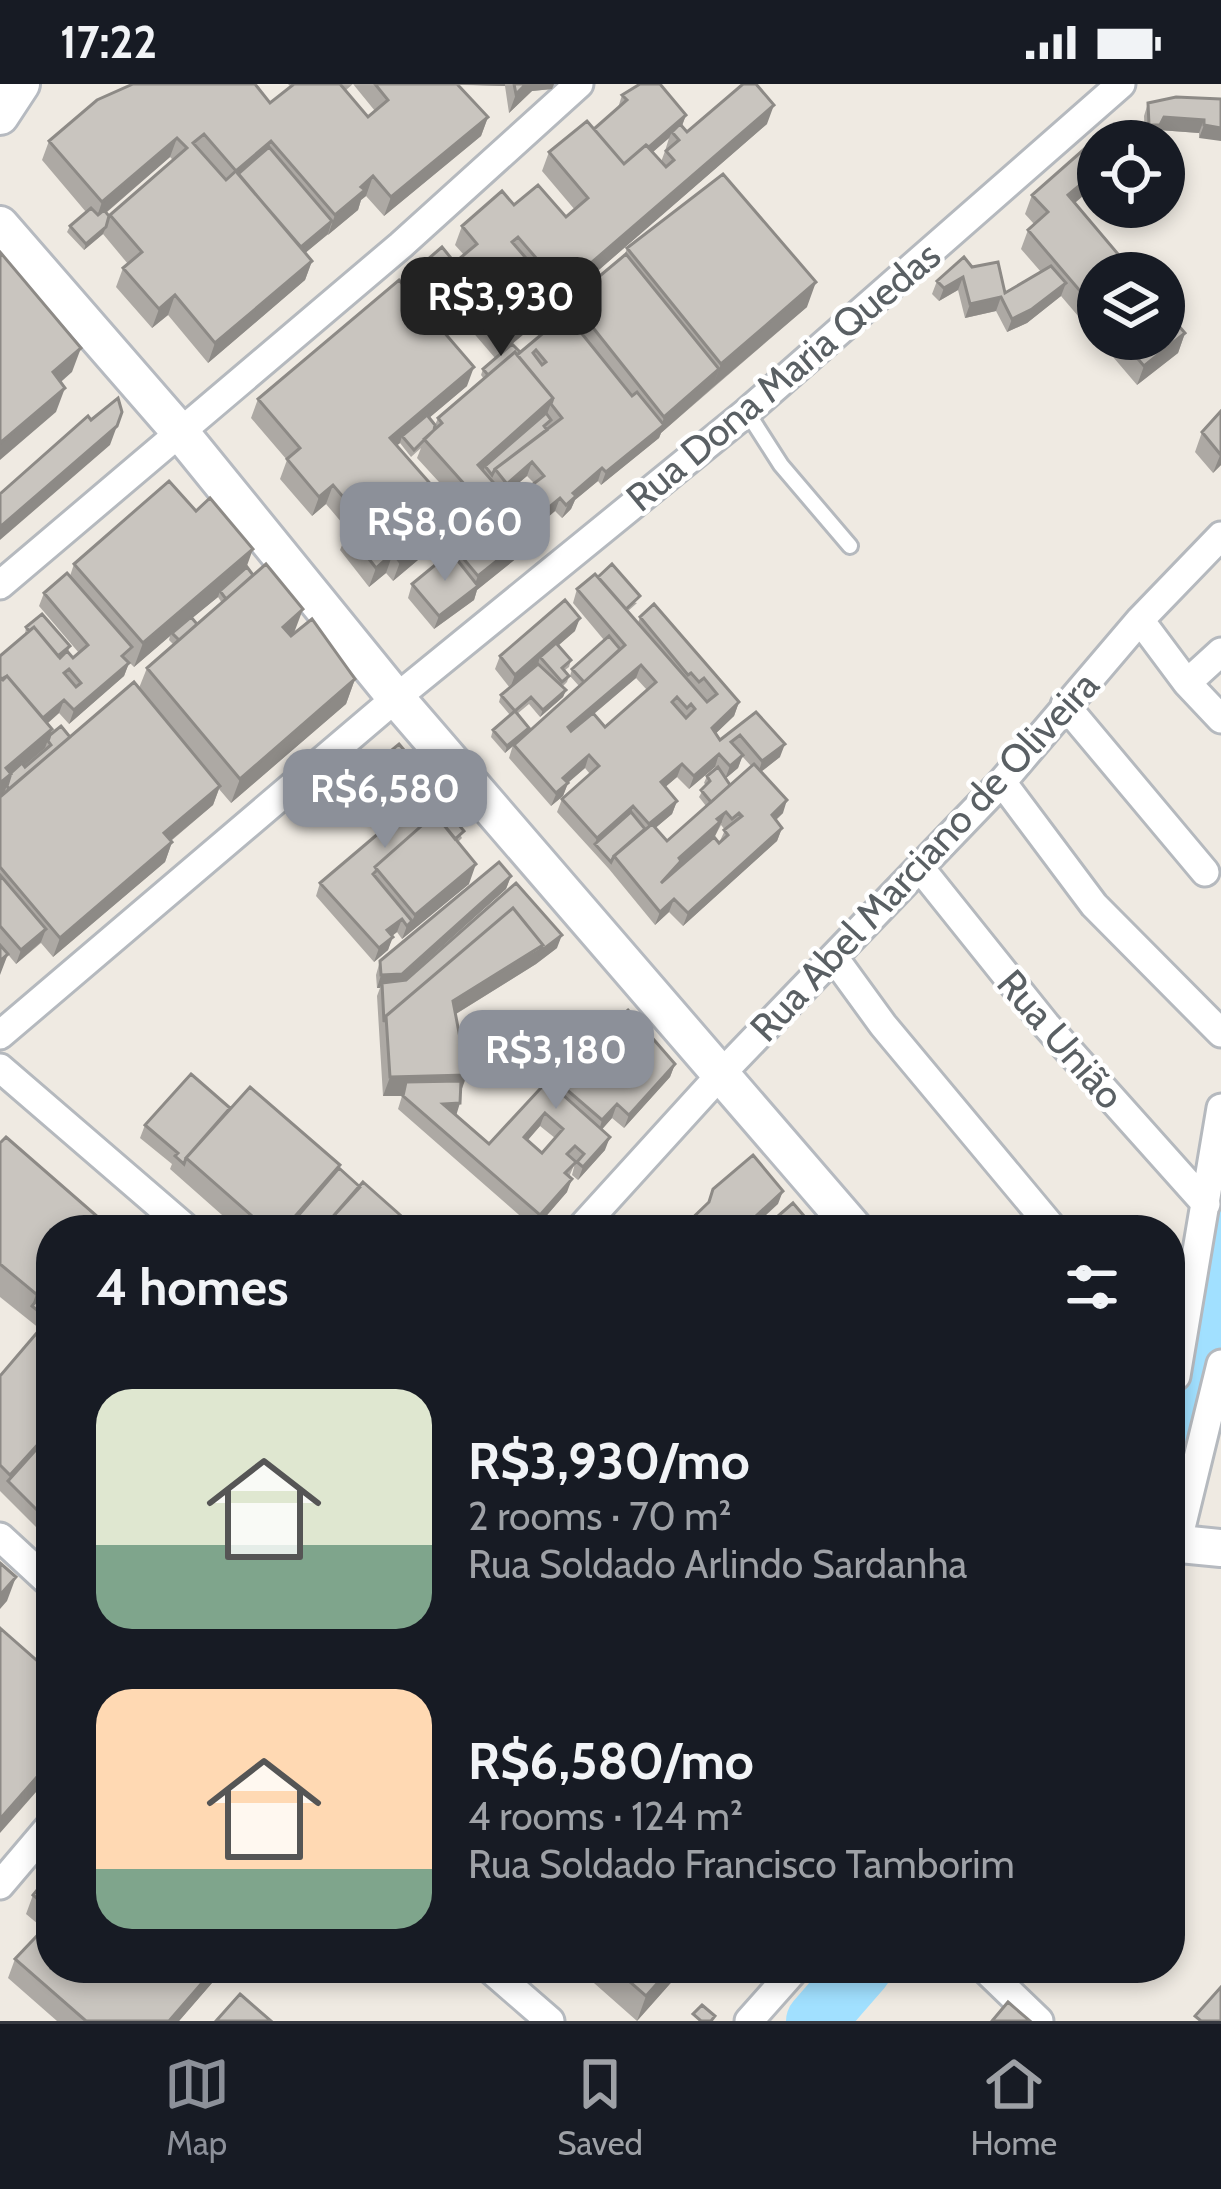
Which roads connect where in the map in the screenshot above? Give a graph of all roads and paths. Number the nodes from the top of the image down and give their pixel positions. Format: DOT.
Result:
graph roads {
  1 [pos="21,84"];
  2 [pos="579,84"];
  3 [pos="1121,84"];
  4 [pos="0,116"];
  5 [pos="0,225"];
  6 [pos="747,412"];
  7 [pos="180,432"];
  8 [pos="1221,536"];
  9 [pos="850,546"];
  10 [pos="0,585"];
  11 [pos="1140,620"];
  12 [pos="1221,652"];
  13 [pos="1187,683"];
  14 [pos="396,698"];
  15 [pos="1065,704"];
  16 [pos="1221,719"];
  17 [pos="1002,782"];
  18 [pos="921,869"];
  19 [pos="1205,872"];
  20 [pos="835,959"];
  21 [pos="1221,1033"];
  22 [pos="0,1035"];
  23 [pos="0,1068"];
  24 [pos="721,1074"];
  25 [pos="1221,1108"];
  26 [pos="1206,1204"];
  27 [pos="171,1215"];
  28 [pos="593,1215"];
  29 [pos="842,1215"];
  30 [pos="1041,1215"];
  31 [pos="1185,1314"];
  32 [pos="1221,1364"];
  33 [pos="1185,1498"];
  34 [pos="0,1537"];
  35 [pos="1185,1547"];
  36 [pos="1221,1548"];
  37 [pos="36,1570"];
  38 [pos="36,1843"];
  39 [pos="0,1885"];
  40 [pos="506,1983"];
  41 [pos="783,1983"];
  42 [pos="1000,1983"];
  43 [pos="550,2021"];
  44 [pos="749,2021"];
  45 [pos="1039,2021"];
  1 -- 4 [label="street"];
  2 -- 7 [label="street"];
  3 -- 6 [label="street, Rua Dona Maria Quedas"];
  5 -- 7 [label="street"];
  6 -- 9 [label="lane"];
  6 -- 14 [label="street, Rua Dona Maria Quedas"];
  7 -- 10 [label="street"];
  7 -- 14 [label="street"];
  8 -- 11 [label="street, Rua Abel Marciano de Oliveira"];
  11 -- 13 [label="street"];
  11 -- 15 [label="street, Rua Abel Marciano de Oliveira"];
  12 -- 13 [label="street"];
  13 -- 16 [label="street"];
  14 -- 22 [label="street, Rua Dona Maria Quedas"];
  14 -- 24 [label="street"];
  15 -- 17 [label="street, Rua Abel Marciano de Oliveira"];
  15 -- 19 [label="street"];
  17 -- 18 [label="street, Rua Abel Marciano de Oliveira"];
  17 -- 21 [label="street"];
  18 -- 20 [label="street, Rua Abel Marciano de Oliveira"];
  18 -- 26 [label="street, Rua União"];
  20 -- 24 [label="street, Rua Abel Marciano de Oliveira"];
  20 -- 30 [label="street"];
  23 -- 27 [label="street"];
  24 -- 28 [label="street, Rua Abel Marciano de Oliveira"];
  24 -- 29 [label="street"];
  25 -- 26 [label="street"];
  26 -- 31 [label="street"];
  32 -- 33 [label="street"];
  34 -- 37 [label="street"];
  35 -- 36 [label="street"];
  38 -- 39 [label="street"];
  40 -- 43 [label="street"];
  41 -- 44 [label="street"];
  42 -- 45 [label="street"];
}
